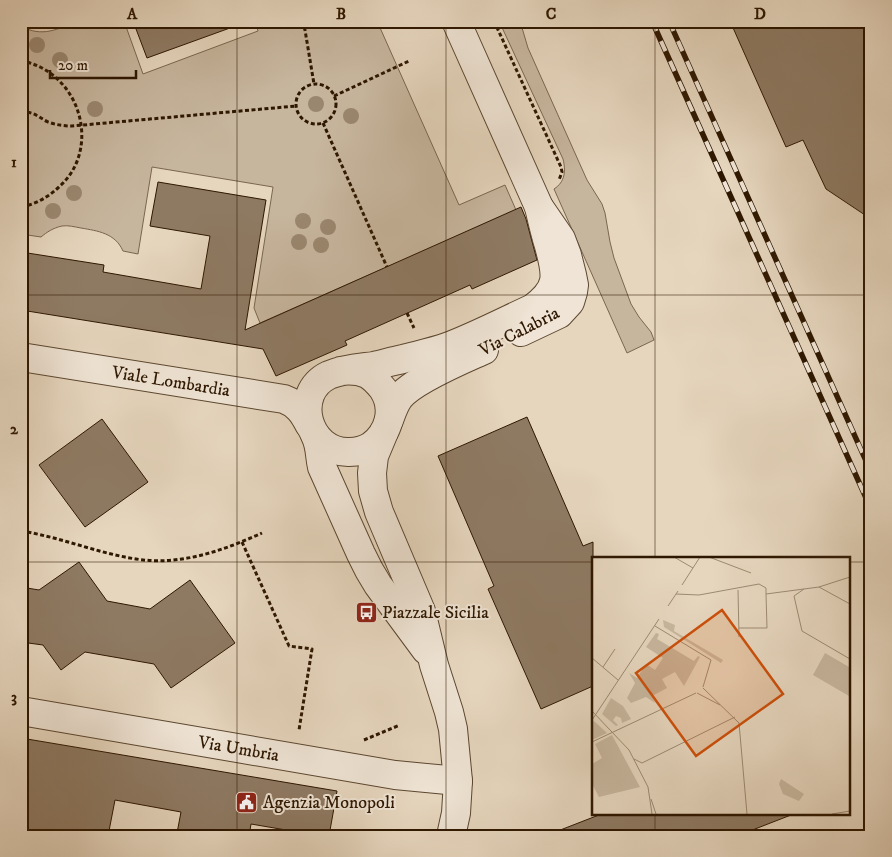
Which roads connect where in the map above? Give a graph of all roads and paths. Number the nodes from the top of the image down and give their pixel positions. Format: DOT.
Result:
graph roads {
  1 [pos="302,21"];
  2 [pos="456,21"];
  3 [pos="21,60"];
  4 [pos="409,61"];
  5 [pos="314,84"];
  6 [pos="334,96"];
  7 [pos="296,106"];
  8 [pos="21,113"];
  9 [pos="323,123"];
  10 [pos="82,126"];
  11 [pos="21,207"];
  12 [pos="539,207"];
  13 [pos="387,267"];
  14 [pos="21,357"];
  15 [pos="341,371"];
  16 [pos="387,426"];
  17 [pos="312,430"];
  18 [pos="21,531"];
  19 [pos="262,533"];
  20 [pos="242,542"];
  21 [pos="438,673"];
  22 [pos="21,711"];
  23 [pos="298,736"];
  24 [pos="458,781"];
  25 [pos="451,836"];
  1 -- 5 [label="path"];
  2 -- 12 [label="street, Via Calabria"];
  3 -- 10 [label="path"];
  4 -- 6 [label="path"];
  5 -- 6 [label="path"];
  5 -- 7 [label="path"];
  6 -- 9 [label="path"];
  7 -- 9 [label="path"];
  7 -- 10 [label="path"];
  8 -- 10 [label="path"];
  9 -- 13 [label="path"];
  10 -- 11 [label="path"];
  12 -- 15 [label="street, Via Calabria"];
  12 -- 16 [label="street, Via Calabria"];
  14 -- 17 [label="street, Viale Lombardia"];
  15 -- 16 [label="street"];
  15 -- 17 [label="street"];
  16 -- 17 [label="street, Viale Lombardia"];
  16 -- 21 [label="street"];
  17 -- 21 [label="street"];
  18 -- 20 [label="path"];
  19 -- 20 [label="path"];
  20 -- 23 [label="path"];
  21 -- 24 [label="street"];
  22 -- 24 [label="street, Via Umbria"];
  24 -- 25 [label="street"];
}
